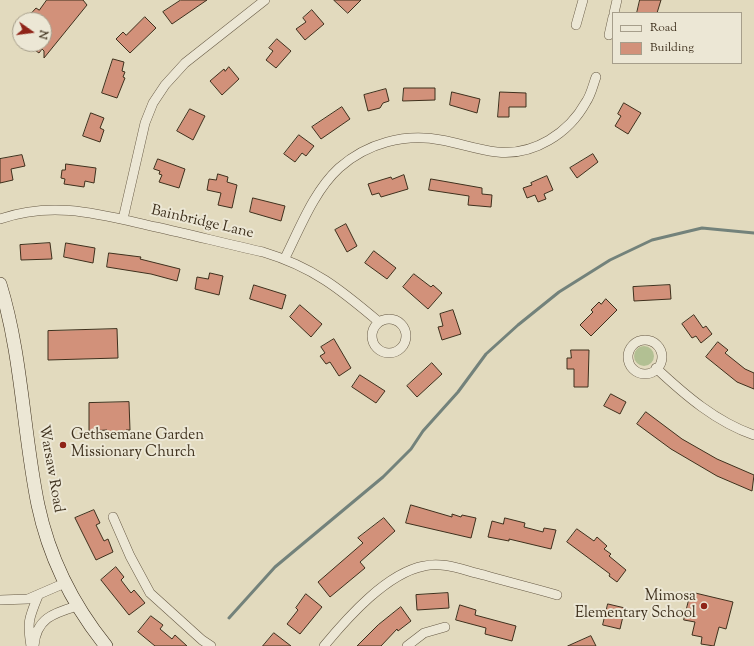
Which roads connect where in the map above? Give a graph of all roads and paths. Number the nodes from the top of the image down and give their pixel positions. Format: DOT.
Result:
graph roads {
  1 [pos="265,0"];
  2 [pos="582,0"];
  3 [pos="617,0"];
  4 [pos="614,12"];
  5 [pos="612,22"];
  6 [pos="576,25"];
  7 [pos="609,35"];
  8 [pos="596,77"];
  9 [pos="0,219"];
  10 [pos="123,219"];
  11 [pos="285,258"];
  12 [pos="0,284"];
  13 [pos="379,322"];
  14 [pos="656,368"];
  15 [pos="754,435"];
  16 [pos="112,517"];
  17 [pos="65,583"];
  18 [pos="557,595"];
  19 [pos="38,596"];
  20 [pos="0,600"];
  21 [pos="77,606"];
  22 [pos="445,628"];
  23 [pos="33,646"];
  24 [pos="106,646"];
  25 [pos="211,646"];
  26 [pos="324,646"];
  27 [pos="408,646"];
  1 -- 10 [label="street"];
  2 -- 6 [label="street"];
  3 -- 4 [label="street"];
  5 -- 7 [label="street"];
  8 -- 11 [label="street"];
  9 -- 10 [label="street, Bainbridge Lane"];
  10 -- 11 [label="street, Bainbridge Lane"];
  11 -- 13 [label="street, Bainbridge Lane"];
  12 -- 17 [label="street, Warsaw Road"];
  14 -- 15 [label="street"];
  16 -- 25 [label="street"];
  17 -- 19 [label="street"];
  17 -- 21 [label="street, Warsaw Road"];
  18 -- 26 [label="street"];
  19 -- 20 [label="street"];
  19 -- 23 [label="street"];
  21 -- 23 [label="street"];
  21 -- 24 [label="street, Warsaw Road"];
  22 -- 27 [label="street"];
}
